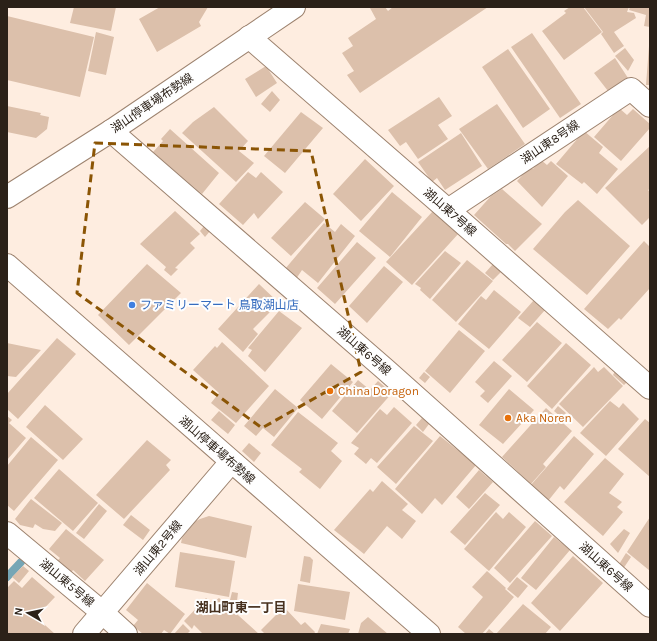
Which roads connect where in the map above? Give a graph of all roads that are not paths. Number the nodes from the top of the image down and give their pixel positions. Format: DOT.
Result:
graph roads {
  1 [pos="294,7"];
  2 [pos="249,37"];
  3 [pos="650,106"];
  4 [pos="110,131"];
  5 [pos="7,197"];
  6 [pos="448,210"];
  7 [pos="7,266"];
  8 [pos="650,388"];
  9 [pos="231,462"];
  10 [pos="7,532"];
  11 [pos="650,606"];
  12 [pos="103,613"];
  13 [pos="84,634"];
  14 [pos="126,634"];
  15 [pos="429,634"];
  1 -- 2 [label="street, 湖山停車場布勢線"];
  2 -- 4 [label="street, 湖山停車場布勢線"];
  2 -- 6 [label="street, 湖山東7号線"];
  3 -- 6 [label="street, 湖山東8号線"];
  4 -- 5 [label="street, 湖山停車場布勢線"];
  4 -- 11 [label="street, 湖山東6号線"];
  6 -- 8 [label="street, 湖山東7号線"];
  7 -- 9 [label="street, 湖山停車場布勢線"];
  9 -- 12 [label="street, 湖山東2号線"];
  9 -- 15 [label="street, 湖山停車場布勢線"];
  10 -- 12 [label="street, 湖山東5号線"];
  12 -- 13 [label="street, 湖山東2号線"];
  12 -- 14 [label="street, 湖山東5号線"];
}
